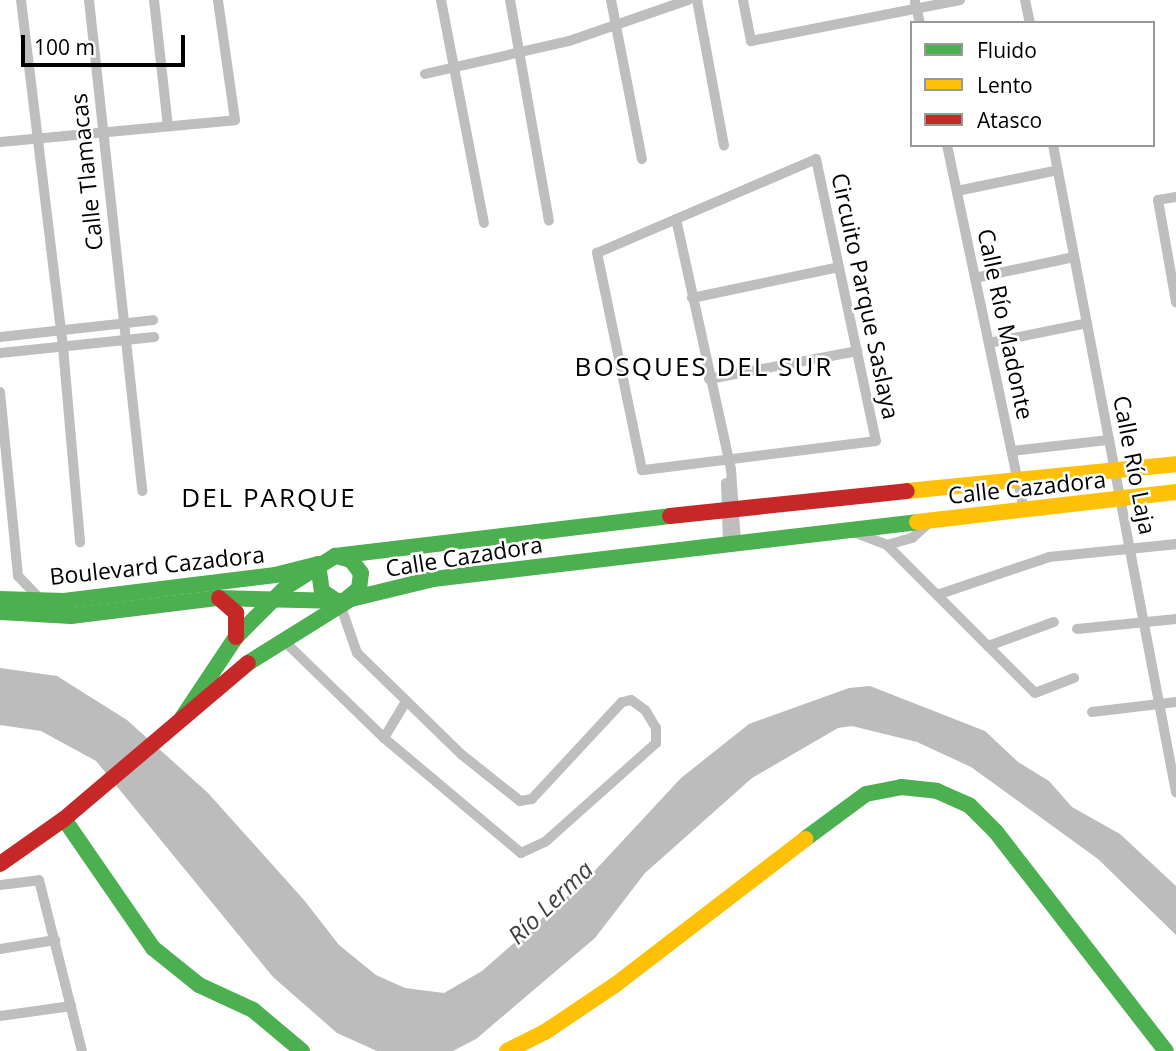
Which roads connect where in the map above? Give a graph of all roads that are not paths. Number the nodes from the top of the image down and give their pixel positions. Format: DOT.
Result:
graph roads {
  1 [pos="21,0"];
  2 [pos="89,0"];
  3 [pos="154,0"];
  4 [pos="218,0"];
  5 [pos="441,0"];
  6 [pos="510,0"];
  7 [pos="611,0"];
  8 [pos="688,0"];
  9 [pos="697,0"];
  10 [pos="743,0"];
  11 [pos="960,0"];
  12 [pos="1025,0"];
  13 [pos="915,3"];
  14 [pos="920,21"];
  15 [pos="1030,21"];
  16 [pos="616,26"];
  17 [pos="521,54"];
  18 [pos="454,69"];
  19 [pos="425,74"];
  20 [pos="168,126"];
  21 [pos="103,132"];
  22 [pos="37,138"];
  23 [pos="0,142"];
  24 [pos="724,146"];
  25 [pos="947,147"];
  26 [pos="1053,147"];
  27 [pos="642,159"];
  28 [pos="1058,170"];
  29 [pos="957,191"];
  30 [pos="1176,197"];
  31 [pos="676,219"];
  32 [pos="549,221"];
  33 [pos="484,223"];
  34 [pos="1074,257"];
  35 [pos="839,267"];
  36 [pos="975,278"];
  37 [pos="692,298"];
  38 [pos="1176,302"];
  39 [pos="153,320"];
  40 [pos="1087,323"];
  41 [pos="124,324"];
  42 [pos="61,331"];
  43 [pos="0,337"];
  44 [pos="154,337"];
  45 [pos="126,340"];
  46 [pos="989,343"];
  47 [pos="63,347"];
  48 [pos="857,351"];
  49 [pos="0,353"];
  50 [pos="709,379"];
  51 [pos="0,391"];
  52 [pos="1109,440"];
  53 [pos="1012,452"];
  54 [pos="726,459"];
  55 [pos="1176,464"];
  56 [pos="1115,471"];
  57 [pos="1018,481"];
  58 [pos="142,491"];
  59 [pos="1176,492"];
  60 [pos="1120,500"];
  61 [pos="731,509"];
  62 [pos="1024,511"];
  63 [pos="932,521"];
  64 [pos="848,530"];
  65 [pos="80,542"];
  66 [pos="732,543"];
  67 [pos="1176,544"];
  68 [pos="887,545"];
  69 [pos="1130,549"];
  70 [pos="335,556"];
  71 [pos="318,564"];
  72 [pos="937,595"];
  73 [pos="217,598"];
  74 [pos="0,599"];
  75 [pos="272,600"];
  76 [pos="41,601"];
  77 [pos="343,603"];
  78 [pos="0,612"];
  79 [pos="55,615"];
  80 [pos="1176,619"];
  81 [pos="1054,622"];
  82 [pos="1144,622"];
  83 [pos="1077,629"];
  84 [pos="236,637"];
  85 [pos="282,639"];
  86 [pos="988,646"];
  87 [pos="1074,678"];
  88 [pos="1176,702"];
  89 [pos="405,703"];
  90 [pos="1159,704"];
  91 [pos="1092,712"];
  92 [pos="174,726"];
  93 [pos="384,738"];
  94 [pos="1176,792"];
  95 [pos="64,819"];
  96 [pos="0,864"];
  97 [pos="0,885"];
  98 [pos="55,940"];
  99 [pos="0,949"];
  100 [pos="71,1006"];
  101 [pos="0,1016"];
  102 [pos="82,1051"];
  103 [pos="302,1051"];
  104 [pos="507,1051"];
  105 [pos="1166,1051"];
  1 -- 22 [label="street"];
  2 -- 21 [label="street, Calle Tlamacas"];
  3 -- 20 [label="street"];
  4 -- 20 [label="street"];
  5 -- 18 [label="street"];
  6 -- 17 [label="street"];
  7 -- 16 [label="street"];
  8 -- 16 [label="street"];
  9 -- 24 [label="street"];
  10 -- 13 [label="street"];
  11 -- 13 [label="street"];
  12 -- 15 [label="street"];
  13 -- 14 [label="street"];
  16 -- 17 [label="street"];
  16 -- 27 [label="street"];
  17 -- 18 [label="street"];
  17 -- 32 [label="street"];
  18 -- 19 [label="street"];
  18 -- 33 [label="street"];
  20 -- 21 [label="street"];
  21 -- 22 [label="street"];
  21 -- 41 [label="street, Calle Tlamacas"];
  22 -- 23 [label="street"];
  22 -- 42 [label="street"];
  25 -- 29 [label="street, Calle Río Madonte"];
  26 -- 28 [label="street, Calle Río Laja"];
  28 -- 29 [label="street"];
  28 -- 34 [label="street, Calle Río Laja"];
  29 -- 36 [label="street, Calle Río Madonte"];
  30 -- 38 [label="street"];
  31 -- 35 [label="street, Circuito Parque Saslaya"];
  31 -- 37 [label="street"];
  31 -- 54 [label="street, Circuito Parque Saslaya"];
  34 -- 36 [label="street"];
  34 -- 40 [label="street, Calle Río Laja"];
  35 -- 37 [label="street"];
  35 -- 48 [label="street, Circuito Parque Saslaya"];
  36 -- 46 [label="street, Calle Río Madonte"];
  37 -- 50 [label="street"];
  39 -- 41 [label="street"];
  40 -- 46 [label="street"];
  40 -- 52 [label="street, Calle Río Laja"];
  41 -- 42 [label="street"];
  41 -- 45 [label="street, Calle Tlamacas"];
  42 -- 43 [label="street"];
  42 -- 47 [label="street"];
  44 -- 45 [label="street"];
  45 -- 47 [label="street"];
  45 -- 58 [label="street, Calle Tlamacas"];
  46 -- 53 [label="street, Calle Río Madonte"];
  47 -- 49 [label="street"];
  47 -- 65 [label="street"];
  48 -- 50 [label="street"];
  48 -- 54 [label="street, Circuito Parque Saslaya"];
  50 -- 54 [label="street"];
  51 -- 76 [label="street"];
  52 -- 53 [label="street"];
  52 -- 56 [label="street, Calle Río Laja"];
  53 -- 57 [label="street, Calle Río Madonte"];
  54 -- 61 [label="street"];
  55 -- 56 [label="street"];
  56 -- 57 [label="street, Calle Cazadora"];
  56 -- 60 [label="street, Calle Río Laja"];
  57 -- 61 [label="street, Calle Cazadora"];
  57 -- 62 [label="street, Calle Río Madonte"];
  59 -- 60 [label="street, Calle Cazadora"];
  60 -- 62 [label="street, Calle Cazadora"];
  60 -- 69 [label="street, Calle Río Laja"];
  61 -- 66 [label="street"];
  61 -- 70 [label="street, Calle Cazadora"];
  62 -- 63 [label="street, Calle Cazadora"];
  63 -- 64 [label="street, Calle Cazadora"];
  63 -- 68 [label="street"];
  64 -- 66 [label="street, Calle Cazadora"];
  64 -- 68 [label="street"];
  66 -- 77 [label="street, Calle Cazadora"];
  67 -- 69 [label="street"];
  68 -- 72 [label="street"];
  69 -- 72 [label="street"];
  69 -- 82 [label="street, Calle Río Laja"];
  70 -- 71 [label="street, Calle Cazadora"];
  70 -- 77 [label="street"];
  71 -- 75 [label="street, Calle Cazadora"];
  71 -- 76 [label="street, Boulevard Cazadora"];
  71 -- 77 [label="street"];
  72 -- 86 [label="street"];
  73 -- 75 [label="street, Boulevard Cazadora"];
  73 -- 79 [label="street, Boulevard Cazadora"];
  73 -- 84 [label="street"];
  74 -- 76 [label="street, Boulevard Cazadora"];
  75 -- 77 [label="street, Boulevard Cazadora"];
  75 -- 84 [label="street, Calle Cazadora"];
  76 -- 79 [label="street"];
  77 -- 85 [label="street, Calle Cazadora"];
  77 -- 89 [label="street"];
  78 -- 79 [label="street, Boulevard Cazadora"];
  80 -- 82 [label="street"];
  81 -- 86 [label="street"];
  82 -- 83 [label="street"];
  82 -- 90 [label="street, Calle Río Laja"];
  84 -- 92 [label="street, Calle Cazadora"];
  85 -- 92 [label="street, Calle Cazadora"];
  85 -- 93 [label="street"];
  86 -- 87 [label="street"];
  88 -- 90 [label="street"];
  89 -- 93 [label="street"];
  89 -- 93 [label="street"];
  90 -- 91 [label="street"];
  90 -- 94 [label="street, Calle Río Laja"];
  92 -- 95 [label="street"];
  95 -- 96 [label="street"];
  95 -- 103 [label="street"];
  97 -- 98 [label="street"];
  98 -- 99 [label="street"];
  98 -- 100 [label="street"];
  100 -- 101 [label="street"];
  100 -- 102 [label="street"];
  104 -- 105 [label="street"];
}
